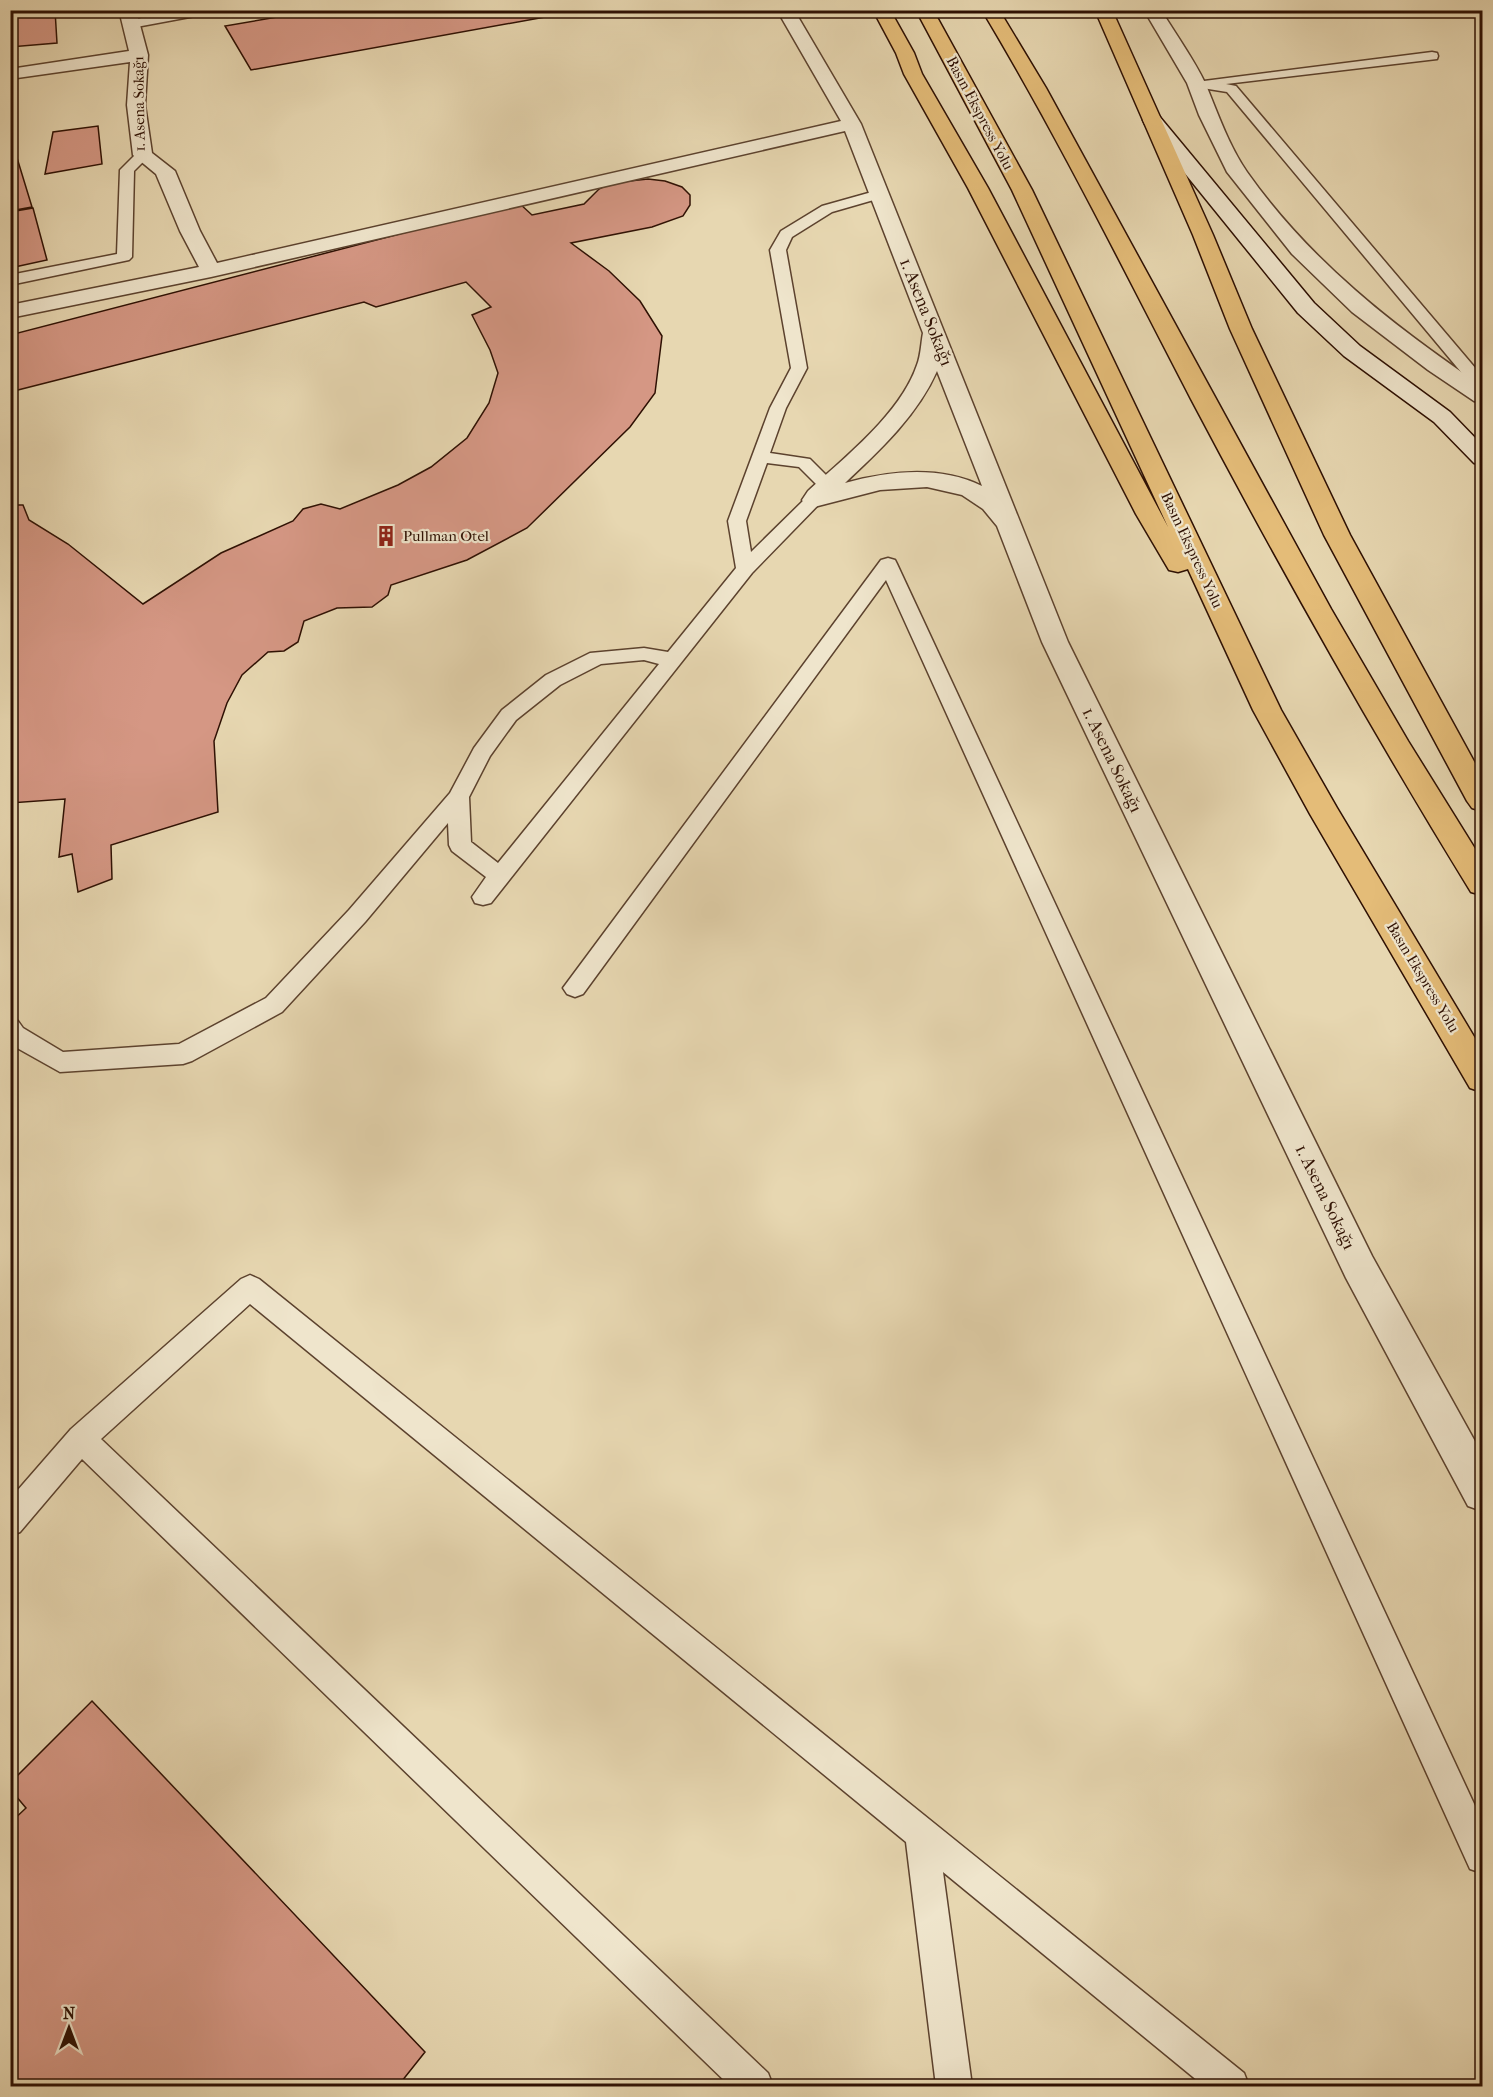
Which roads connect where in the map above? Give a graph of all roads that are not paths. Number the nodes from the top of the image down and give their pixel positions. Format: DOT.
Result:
graph roads {
  1 [pos="206,10"];
  2 [pos="784,10"];
  3 [pos="924,10"];
  4 [pos="990,10"];
  5 [pos="1103,10"];
  6 [pos="1152,10"];
  7 [pos="873,14"];
  8 [pos="129,17"];
  9 [pos="139,55"];
  10 [pos="1432,56"];
  11 [pos="10,74"];
  12 [pos="1196,83"];
  13 [pos="1152,120"];
  14 [pos="852,124"];
  15 [pos="143,155"];
  16 [pos="879,194"];
  17 [pos="211,271"];
  18 [pos="10,280"];
  19 [pos="10,312"];
  20 [pos="934,331"];
  21 [pos="1482,386"];
  22 [pos="1482,396"];
  23 [pos="762,457"];
  24 [pos="1482,458"];
  25 [pos="821,493"];
  26 [pos="1013,531"];
  27 [pos="745,569"];
  28 [pos="673,660"];
  29 [pos="1267,711"];
  30 [pos="458,797"];
  31 [pos="1482,801"];
  32 [pos="500,876"];
  33 [pos="1482,884"];
  34 [pos="483,897"];
  35 [pos="575,988"];
  36 [pos="10,1028"];
  37 [pos="1482,1078"];
  38 [pos="81,1439"];
  39 [pos="1482,1492"];
  40 [pos="10,1522"];
  41 [pos="921,1834"];
  42 [pos="1482,1857"];
  43 [pos="755,2086"];
  44 [pos="954,2086"];
  45 [pos="1231,2086"];
  1 -- 8 [label="lane"];
  2 -- 14 [label="street, 1. Asena Sokağı"];
  3 -- 29 [label="highway, Basın Ekspress Yolu"];
  4 -- 33 [label="highway"];
  5 -- 13 [label="highway"];
  6 -- 12 [label="street"];
  7 -- 29 [label="highway"];
  8 -- 9 [label="street, 1. Asena Sokağı"];
  9 -- 11 [label="street"];
  9 -- 15 [label="street, 1. Asena Sokağı"];
  10 -- 12 [label="lane"];
  12 -- 21 [label="lane"];
  12 -- 22 [label="street"];
  13 -- 24 [label="street"];
  13 -- 31 [label="highway"];
  14 -- 16 [label="street, 1. Asena Sokağı"];
  14 -- 17 [label="street"];
  15 -- 17 [label="street"];
  15 -- 18 [label="lane, 1. Asena Sokağı"];
  16 -- 20 [label="street, 1. Asena Sokağı"];
  16 -- 23 [label="lane"];
  17 -- 19 [label="street"];
  20 -- 25 [label="street"];
  20 -- 26 [label="street, 1. Asena Sokağı"];
  23 -- 25 [label="lane"];
  23 -- 27 [label="lane"];
  25 -- 26 [label="street"];
  25 -- 27 [label="lane"];
  26 -- 39 [label="street, 1. Asena Sokağı"];
  27 -- 28 [label="lane"];
  28 -- 30 [label="lane"];
  28 -- 32 [label="lane"];
  29 -- 37 [label="highway, Basın Ekspress Yolu"];
  30 -- 32 [label="lane"];
  30 -- 36 [label="lane"];
  32 -- 34 [label="lane"];
  35 -- 42 [label="lane"];
  38 -- 40 [label="lane"];
  38 -- 41 [label="lane"];
  38 -- 43 [label="lane"];
  41 -- 44 [label="lane"];
  41 -- 45 [label="lane"];
}
